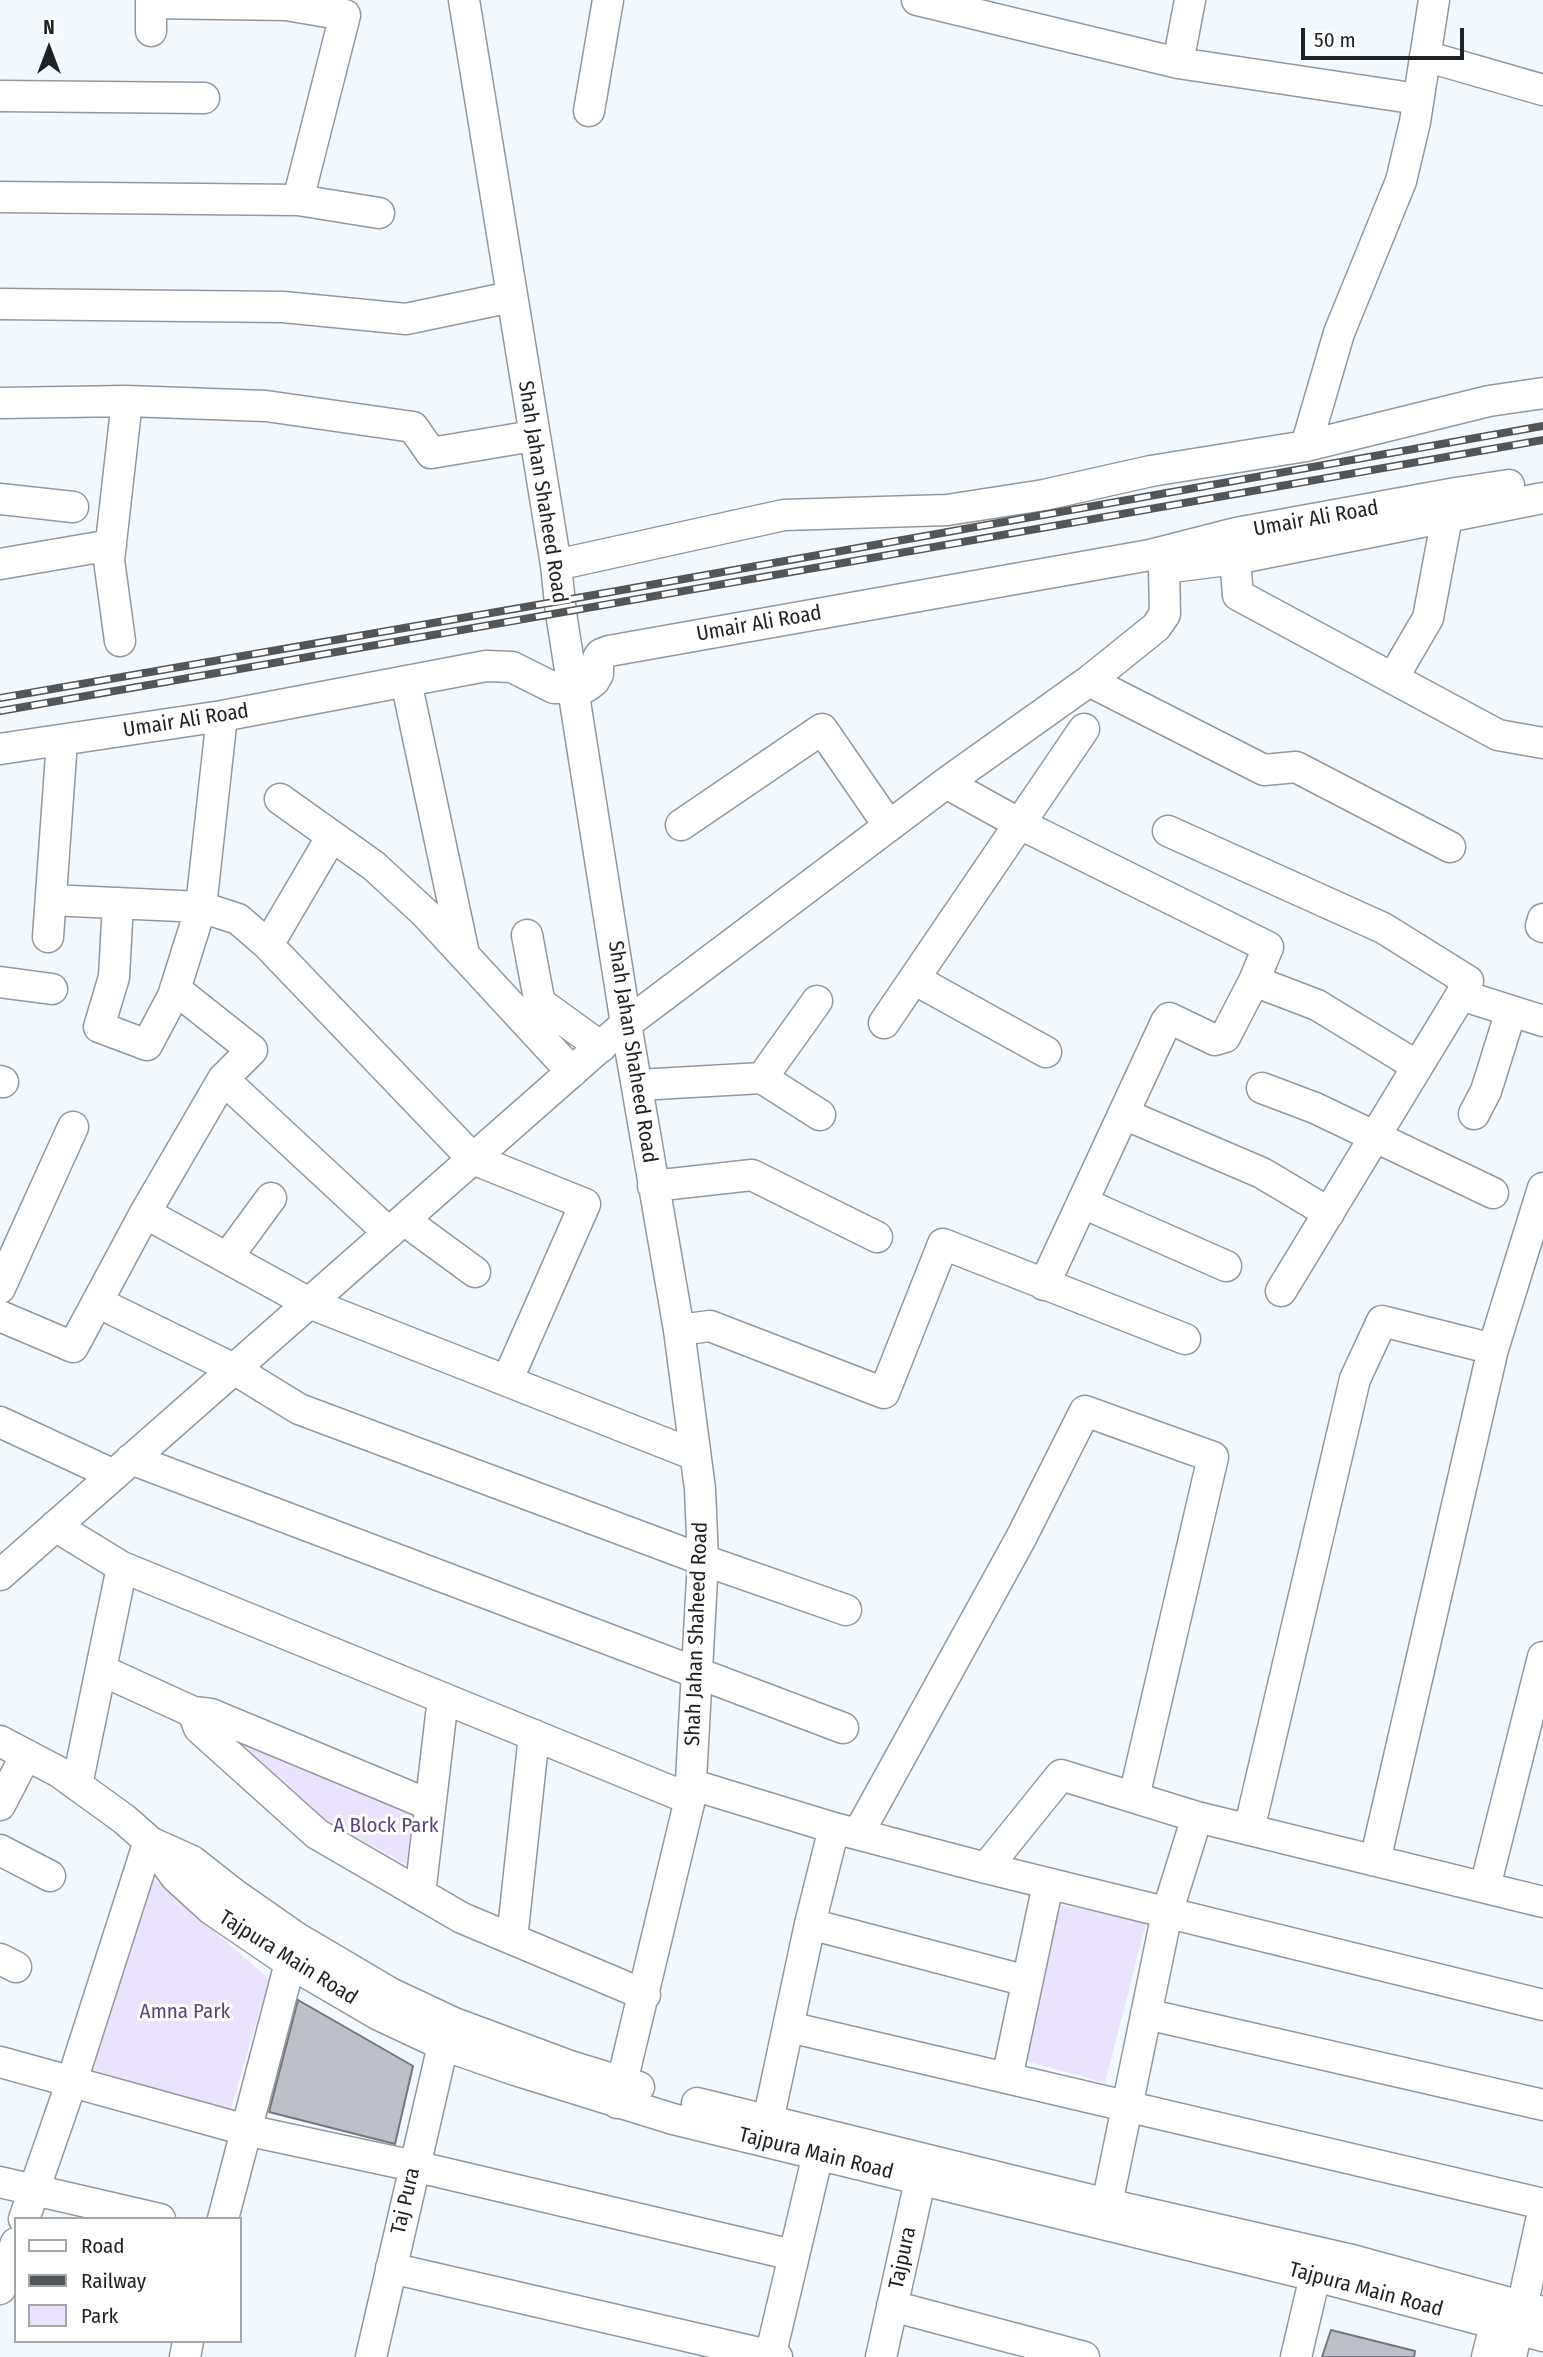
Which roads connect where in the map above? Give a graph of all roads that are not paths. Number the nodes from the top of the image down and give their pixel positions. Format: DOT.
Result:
graph roads {
  1 [pos="464,0"];
  2 [pos="608,0"];
  3 [pos="921,0"];
  4 [pos="1190,0"];
  5 [pos="1434,0"];
  6 [pos="151,11"];
  7 [pos="1022,12"];
  8 [pos="1425,56"];
  9 [pos="1178,62"];
  10 [pos="1543,90"];
  11 [pos="0,96"];
  12 [pos="204,99"];
  13 [pos="1418,99"];
  14 [pos="589,111"];
  15 [pos="0,197"];
  16 [pos="298,200"];
  17 [pos="379,214"];
  18 [pos="511,297"];
  19 [pos="0,304"];
  20 [pos="1543,393"];
  21 [pos="127,401"];
  22 [pos="0,403"];
  23 [pos="533,436"];
  24 [pos="1306,446"];
  25 [pos="1543,481"];
  26 [pos="1543,498"];
  27 [pos="0,499"];
  28 [pos="73,507"];
  29 [pos="1447,517"];
  30 [pos="111,545"];
  31 [pos="1235,559"];
  32 [pos="1157,561"];
  33 [pos="0,564"];
  34 [pos="556,565"];
  35 [pos="120,641"];
  36 [pos="1392,678"];
  37 [pos="406,681"];
  38 [pos="1088,681"];
  39 [pos="574,688"];
  40 [pos="222,716"];
  41 [pos="1084,729"];
  42 [pos="62,741"];
  43 [pos="1543,743"];
  44 [pos="0,749"];
  45 [pos="946,783"];
  46 [pos="280,799"];
  47 [pos="1020,824"];
  48 [pos="681,825"];
  49 [pos="889,826"];
  50 [pos="1168,831"];
  51 [pos="332,836"];
  52 [pos="1450,847"];
  53 [pos="51,900"];
  54 [pos="118,903"];
  55 [pos="201,907"];
  56 [pos="1543,919"];
  57 [pos="1543,927"];
  58 [pos="527,935"];
  59 [pos="48,937"];
  60 [pos="268,945"];
  61 [pos="464,956"];
  62 [pos="914,979"];
  63 [pos="1254,981"];
  64 [pos="0,982"];
  65 [pos="52,989"];
  66 [pos="175,989"];
  67 [pos="1461,995"];
  68 [pos="817,1001"];
  69 [pos="1511,1011"];
  70 [pos="1543,1021"];
  71 [pos="884,1023"];
  72 [pos="626,1024"];
  73 [pos="601,1047"];
  74 [pos="1045,1052"];
  75 [pos="1418,1066"];
  76 [pos="572,1072"];
  77 [pos="762,1078"];
  78 [pos="223,1079"];
  79 [pos="638,1085"];
  80 [pos="1262,1088"];
  81 [pos="1124,1114"];
  82 [pos="1474,1114"];
  83 [pos="820,1115"];
  84 [pos="73,1127"];
  85 [pos="1374,1138"];
  86 [pos="473,1159"];
  87 [pos="653,1186"];
  88 [pos="1543,1188"];
  89 [pos="1493,1193"];
  90 [pos="271,1198"];
  91 [pos="1083,1203"];
  92 [pos="145,1213"];
  93 [pos="1329,1213"];
  94 [pos="396,1226"];
  95 [pos="877,1237"];
  96 [pos="227,1258"];
  97 [pos="1226,1265"];
  98 [pos="475,1272"];
  99 [pos="1044,1284"];
  100 [pos="0,1288"];
  101 [pos="1281,1291"];
  102 [pos="97,1302"];
  103 [pos="309,1303"];
  104 [pos="0,1316"];
  105 [pos="679,1330"];
  106 [pos="1185,1339"];
  107 [pos="1493,1349"];
  108 [pos="234,1369"];
  109 [pos="507,1381"];
  110 [pos="0,1422"];
  111 [pos="695,1455"];
  112 [pos="123,1467"];
  113 [pos="55,1526"];
  114 [pos="703,1560"];
  115 [pos="122,1567"];
  116 [pos="0,1575"];
  117 [pos="846,1610"];
  118 [pos="1543,1657"];
  119 [pos="101,1670"];
  120 [pos="698,1672"];
  121 [pos="1538,1696"];
  122 [pos="443,1698"];
  123 [pos="193,1712"];
  124 [pos="843,1728"];
  125 [pos="534,1735"];
  126 [pos="13,1748"];
  127 [pos="77,1785"];
  128 [pos="690,1791"];
  129 [pos="1134,1797"];
  130 [pos="0,1805"];
  131 [pos="430,1805"];
  132 [pos="1197,1817"];
  133 [pos="1250,1830"];
  134 [pos="846,1831"];
  135 [pos="149,1842"];
  136 [pos="0,1850"];
  137 [pos="1375,1861"];
  138 [pos="985,1868"];
  139 [pos="50,1876"];
  140 [pos="1048,1884"];
  141 [pos="1485,1888"];
  142 [pos="420,1894"];
  143 [pos="1543,1902"];
  144 [pos="1167,1913"];
  145 [pos="810,1924"];
  146 [pos="512,1939"];
  147 [pos="290,1963"];
  148 [pos="1027,1981"];
  149 [pos="645,1994"];
  150 [pos="1543,2004"];
  151 [pos="1146,2014"];
  152 [pos="789,2027"];
  153 [pos="443,2045"];
  154 [pos="0,2062"];
  155 [pos="1007,2078"];
  156 [pos="72,2081"];
  157 [pos="620,2092"];
  158 [pos="1543,2105"];
  159 [pos="1126,2107"];
  160 [pos="768,2121"];
  161 [pos="246,2130"];
  162 [pos="818,2154"];
  163 [pos="414,2166"];
  164 [pos="922,2170"];
  165 [pos="0,2182"];
  166 [pos="34,2190"];
  167 [pos="1107,2204"];
  168 [pos="1543,2204"];
  169 [pos="1543,2212"];
  170 [pos="25,2217"];
  171 [pos="151,2217"];
  172 [pos="224,2217"];
  173 [pos="14,2250"];
  174 [pos="793,2255"];
  175 [pos="391,2268"];
  176 [pos="1315,2276"];
  177 [pos="4,2287"];
  178 [pos="892,2306"];
  179 [pos="1519,2324"];
  180 [pos="773,2356"];
  181 [pos="370,2357"];
  182 [pos="881,2357"];
  183 [pos="1084,2357"];
  184 [pos="1296,2357"];
  185 [pos="1487,2357"];
  1 -- 18 [label="street, Shah Jahan Shaheed Road"];
  2 -- 14 [label="street"];
  3 -- 7 [label="street"];
  4 -- 9 [label="street"];
  5 -- 8 [label="street"];
  6 -- 16 [label="street"];
  7 -- 9 [label="street"];
  8 -- 10 [label="street"];
  8 -- 13 [label="street"];
  9 -- 13 [label="street"];
  11 -- 12 [label="street"];
  13 -- 24 [label="street"];
  15 -- 16 [label="street"];
  16 -- 17 [label="street"];
  18 -- 19 [label="street"];
  18 -- 23 [label="street, Shah Jahan Shaheed Road"];
  20 -- 24 [label="street"];
  21 -- 22 [label="street"];
  21 -- 23 [label="street"];
  21 -- 30 [label="street"];
  23 -- 34 [label="street, Shah Jahan Shaheed Road"];
  24 -- 34 [label="street"];
  25 -- 32 [label="street, Umair Ali Road"];
  26 -- 29 [label="street"];
  27 -- 28 [label="street"];
  29 -- 31 [label="street"];
  29 -- 36 [label="street"];
  30 -- 33 [label="street"];
  30 -- 35 [label="street"];
  31 -- 32 [label="street"];
  31 -- 36 [label="street"];
  32 -- 38 [label="street"];
  32 -- 39 [label="street, Umair Ali Road"];
  34 -- 39 [label="street, Shah Jahan Shaheed Road"];
  36 -- 43 [label="street"];
  37 -- 39 [label="street, Umair Ali Road"];
  37 -- 40 [label="street, Umair Ali Road"];
  37 -- 61 [label="street"];
  38 -- 45 [label="street"];
  38 -- 52 [label="street"];
  39 -- 72 [label="street, Shah Jahan Shaheed Road"];
  40 -- 42 [label="street, Umair Ali Road"];
  40 -- 55 [label="street"];
  41 -- 47 [label="street"];
  42 -- 44 [label="street, Umair Ali Road"];
  42 -- 53 [label="street"];
  45 -- 47 [label="street"];
  45 -- 49 [label="street"];
  46 -- 51 [label="street"];
  47 -- 62 [label="street"];
  47 -- 63 [label="street"];
  48 -- 49 [label="street"];
  49 -- 72 [label="street"];
  50 -- 67 [label="street"];
  51 -- 60 [label="street"];
  51 -- 61 [label="street"];
  53 -- 54 [label="street"];
  53 -- 59 [label="street"];
  54 -- 55 [label="street"];
  54 -- 66 [label="street"];
  55 -- 60 [label="street"];
  55 -- 66 [label="street"];
  56 -- 57 [label="street"];
  58 -- 73 [label="street"];
  60 -- 86 [label="street"];
  61 -- 76 [label="street"];
  62 -- 71 [label="street"];
  62 -- 74 [label="street"];
  63 -- 75 [label="street"];
  63 -- 81 [label="street"];
  64 -- 65 [label="street"];
  66 -- 78 [label="street"];
  67 -- 69 [label="street"];
  67 -- 75 [label="street"];
  68 -- 77 [label="street"];
  69 -- 70 [label="street"];
  69 -- 82 [label="street"];
  72 -- 73 [label="street"];
  72 -- 79 [label="street, Shah Jahan Shaheed Road"];
  73 -- 76 [label="street"];
  75 -- 85 [label="street"];
  76 -- 86 [label="street"];
  77 -- 79 [label="street"];
  77 -- 83 [label="street"];
  78 -- 92 [label="street"];
  78 -- 94 [label="street"];
  79 -- 87 [label="street, Shah Jahan Shaheed Road"];
  80 -- 85 [label="street"];
  81 -- 91 [label="street"];
  81 -- 93 [label="street"];
  84 -- 100 [label="street"];
  85 -- 89 [label="street"];
  85 -- 93 [label="street"];
  86 -- 94 [label="street"];
  86 -- 109 [label="street"];
  87 -- 95 [label="street"];
  87 -- 105 [label="street, Shah Jahan Shaheed Road"];
  88 -- 107 [label="street"];
  90 -- 96 [label="street"];
  91 -- 97 [label="street"];
  91 -- 99 [label="street"];
  92 -- 96 [label="street"];
  92 -- 102 [label="street"];
  93 -- 101 [label="street"];
  94 -- 98 [label="street"];
  94 -- 103 [label="street"];
  96 -- 103 [label="street"];
  99 -- 105 [label="street"];
  99 -- 106 [label="street"];
  102 -- 104 [label="street"];
  102 -- 108 [label="street"];
  103 -- 108 [label="street"];
  103 -- 109 [label="street"];
  105 -- 111 [label="street, Shah Jahan Shaheed Road"];
  107 -- 133 [label="street"];
  107 -- 137 [label="street"];
  108 -- 112 [label="street"];
  108 -- 114 [label="street"];
  109 -- 111 [label="street"];
  110 -- 112 [label="street"];
  111 -- 114 [label="street, Shah Jahan Shaheed Road"];
  112 -- 113 [label="street"];
  112 -- 120 [label="street"];
  113 -- 115 [label="street"];
  113 -- 116 [label="street"];
  114 -- 117 [label="street"];
  114 -- 120 [label="street, Shah Jahan Shaheed Road"];
  115 -- 119 [label="street"];
  115 -- 122 [label="street"];
  118 -- 121 [label="street"];
  119 -- 123 [label="street"];
  119 -- 127 [label="street"];
  120 -- 124 [label="street"];
  120 -- 128 [label="street, Shah Jahan Shaheed Road"];
  121 -- 141 [label="street"];
  122 -- 125 [label="street"];
  122 -- 131 [label="street"];
  123 -- 131 [label="street"];
  123 -- 142 [label="street"];
  125 -- 128 [label="street"];
  125 -- 146 [label="street"];
  126 -- 127 [label="street, Tajpura Main Road"];
  126 -- 130 [label="street"];
  127 -- 135 [label="street, Tajpura Main Road"];
  128 -- 134 [label="street"];
  128 -- 149 [label="street, Shah Jahan Shaheed Road"];
  129 -- 132 [label="street"];
  129 -- 134 [label="street"];
  129 -- 138 [label="street"];
  131 -- 142 [label="street"];
  132 -- 133 [label="street"];
  132 -- 144 [label="street"];
  133 -- 137 [label="street"];
  134 -- 138 [label="street"];
  134 -- 145 [label="street"];
  135 -- 147 [label="street, Tajpura Main Road"];
  135 -- 156 [label="street"];
  135 -- 157 [label="street, Tajpura Main Road"];
  136 -- 139 [label="street"];
  137 -- 141 [label="street"];
  138 -- 140 [label="street"];
  140 -- 144 [label="street"];
  140 -- 148 [label="street"];
  141 -- 143 [label="street"];
  142 -- 146 [label="street"];
  144 -- 150 [label="street"];
  144 -- 151 [label="street"];
  145 -- 148 [label="street"];
  145 -- 152 [label="street"];
  146 -- 149 [label="street"];
  147 -- 153 [label="street, Tajpura Main Road"];
  147 -- 161 [label="street"];
  148 -- 155 [label="street"];
  149 -- 157 [label="street, Shah Jahan Shaheed Road"];
  151 -- 158 [label="street"];
  151 -- 159 [label="street"];
  152 -- 155 [label="street"];
  152 -- 160 [label="street"];
  153 -- 157 [label="street, Tajpura Main Road"];
  153 -- 163 [label="street, Taj Pura"];
  154 -- 156 [label="street"];
  155 -- 159 [label="street"];
  156 -- 161 [label="street"];
  156 -- 166 [label="street"];
  157 -- 160 [label="street, Tajpura Main Road"];
  157 -- 162 [label="street, Tajpura Main Road"];
  159 -- 167 [label="street"];
  159 -- 168 [label="street"];
  160 -- 164 [label="street, Tajpura Main Road"];
  161 -- 163 [label="street"];
  161 -- 172 [label="street"];
  162 -- 164 [label="street, Tajpura Main Road"];
  162 -- 174 [label="street"];
  163 -- 174 [label="street"];
  163 -- 175 [label="street, Taj Pura"];
  164 -- 167 [label="street, Tajpura Main Road"];
  164 -- 176 [label="street, Tajpura Main Road"];
  164 -- 178 [label="street, Tajpura"];
  165 -- 166 [label="street"];
  166 -- 170 [label="street"];
  166 -- 171 [label="street"];
  167 -- 179 [label="street, Tajpura Main Road"];
  169 -- 179 [label="street"];
  173 -- 177 [label="street"];
  174 -- 180 [label="street"];
  175 -- 180 [label="street"];
  175 -- 181 [label="street, Taj Pura"];
  176 -- 179 [label="street, Tajpura Main Road"];
  176 -- 184 [label="street"];
  178 -- 182 [label="street, Tajpura"];
  178 -- 183 [label="street"];
  179 -- 185 [label="street"];
}
